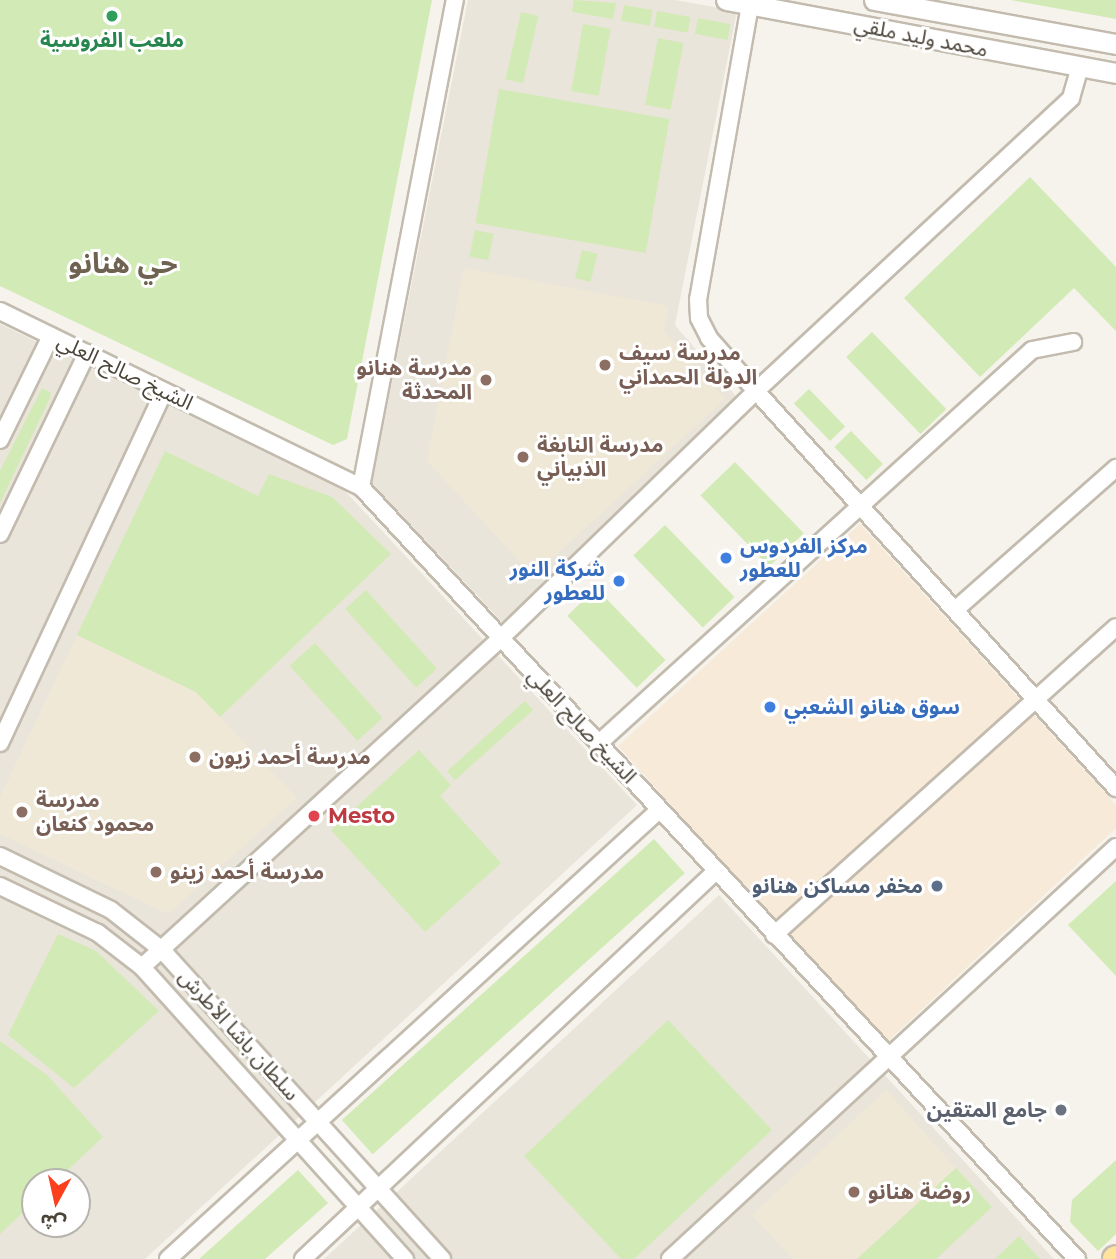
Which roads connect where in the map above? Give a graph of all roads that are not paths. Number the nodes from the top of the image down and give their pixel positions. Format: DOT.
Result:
graph roads {
  1 [pos="455,0"];
  2 [pos="726,0"];
  3 [pos="874,0"];
  4 [pos="750,5"];
  5 [pos="1116,44"];
  6 [pos="1080,67"];
  7 [pos="1116,73"];
  8 [pos="0,311"];
  9 [pos="51,336"];
  10 [pos="1073,342"];
  11 [pos="87,353"];
  12 [pos="164,391"];
  13 [pos="756,391"];
  14 [pos="0,440"];
  15 [pos="1116,468"];
  16 [pos="361,487"];
  17 [pos="860,505"];
  18 [pos="0,534"];
  19 [pos="955,610"];
  20 [pos="1116,626"];
  21 [pos="501,638"];
  22 [pos="1035,699"];
  23 [pos="0,743"];
  24 [pos="598,744"];
  25 [pos="1116,788"];
  26 [pos="659,810"];
  27 [pos="1116,847"];
  28 [pos="0,856"];
  29 [pos="716,871"];
  30 [pos="0,886"];
  31 [pos="774,935"];
  32 [pos="162,950"];
  33 [pos="142,967"];
  34 [pos="887,1059"];
  35 [pos="318,1123"];
  36 [pos="298,1141"];
  37 [pos="377,1189"];
  38 [pos="358,1208"];
  39 [pos="168,1259"];
  40 [pos="303,1259"];
  41 [pos="405,1259"];
  42 [pos="442,1259"];
  43 [pos="670,1259"];
  44 [pos="1077,1259"];
  1 -- 16 [label="street"];
  2 -- 4 [label="street, محمد وليد ملقي"];
  3 -- 5 [label="street, محمد وليد ملقي"];
  4 -- 6 [label="street, محمد وليد ملقي"];
  4 -- 13 [label="street"];
  6 -- 7 [label="street, محمد وليد ملقي"];
  6 -- 13 [label="street"];
  8 -- 9 [label="street, الشيخ صالح العلي"];
  9 -- 11 [label="street, الشيخ صالح العلي"];
  9 -- 14 [label="street"];
  10 -- 17 [label="street"];
  11 -- 12 [label="street, الشيخ صالح العلي"];
  11 -- 18 [label="street"];
  12 -- 16 [label="street, الشيخ صالح العلي"];
  12 -- 23 [label="street"];
  13 -- 17 [label="street"];
  13 -- 21 [label="street"];
  15 -- 19 [label="street"];
  16 -- 21 [label="street, الشيخ صالح العلي"];
  17 -- 19 [label="street"];
  17 -- 24 [label="street"];
  19 -- 22 [label="street"];
  20 -- 22 [label="street"];
  21 -- 24 [label="street, الشيخ صالح العلي"];
  21 -- 32 [label="street"];
  22 -- 25 [label="street"];
  22 -- 31 [label="street"];
  24 -- 26 [label="street, الشيخ صالح العلي"];
  26 -- 29 [label="street, الشيخ صالح العلي"];
  26 -- 35 [label="street"];
  27 -- 34 [label="street"];
  28 -- 32 [label="street, سلطان باشا الأطرش"];
  29 -- 31 [label="street, الشيخ صالح العلي"];
  29 -- 37 [label="street"];
  30 -- 33 [label="street, سلطان باشا الأطرش"];
  31 -- 34 [label="street, الشيخ صالح العلي"];
  32 -- 33 [label="street"];
  32 -- 35 [label="street, سلطان باشا الأطرش"];
  33 -- 36 [label="street, سلطان باشا الأطرش"];
  34 -- 43 [label="street"];
  34 -- 44 [label="street, الشيخ صالح العلي"];
  35 -- 36 [label="street"];
  35 -- 37 [label="street, سلطان باشا الأطرش"];
  36 -- 38 [label="street, سلطان باشا الأطرش"];
  36 -- 39 [label="street"];
  37 -- 38 [label="street"];
  37 -- 42 [label="street, سلطان باشا الأطرش"];
  38 -- 40 [label="street"];
  38 -- 41 [label="street, سلطان باشا الأطرش"];
}
